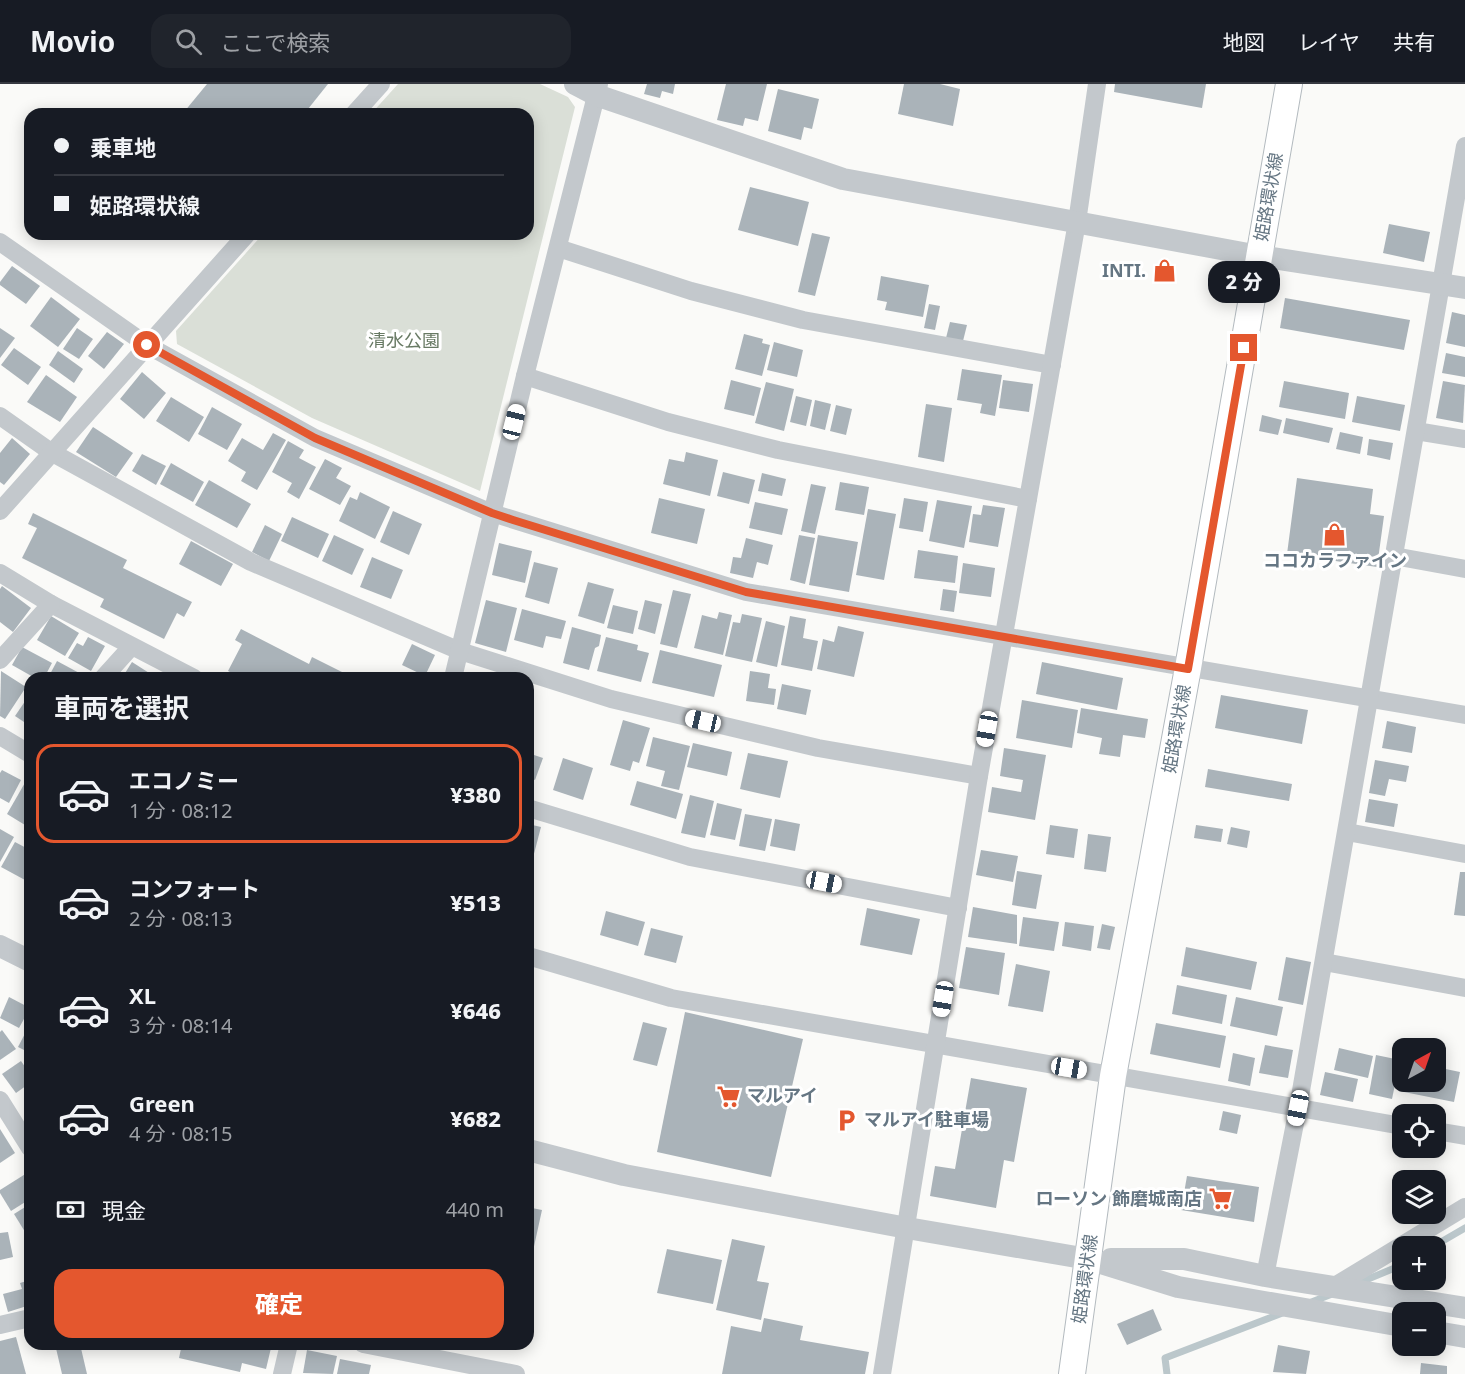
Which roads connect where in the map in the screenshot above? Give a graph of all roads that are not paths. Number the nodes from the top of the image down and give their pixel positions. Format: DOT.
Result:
graph roads {
  1 [pos="381,84"];
  2 [pos="575,84"];
  3 [pos="1097,84"];
  4 [pos="1288,84"];
  5 [pos="597,89"];
  6 [pos="359,108"];
  7 [pos="1465,146"];
  8 [pos="1077,222"];
  9 [pos="242,240"];
  10 [pos="0,242"];
  11 [pos="558,248"];
  12 [pos="1259,256"];
  13 [pos="1441,284"];
  14 [pos="1465,288"];
  15 [pos="147,345"];
  16 [pos="1052,365"];
  17 [pos="525,376"];
  18 [pos="0,416"];
  19 [pos="1416,431"];
  20 [pos="1465,439"];
  21 [pos="51,452"];
  22 [pos="1028,499"];
  23 [pos="0,510"];
  24 [pos="492,513"];
  25 [pos="1394,556"];
  26 [pos="1465,569"];
  27 [pos="0,573"];
  28 [pos="51,604"];
  29 [pos="1004,636"];
  30 [pos="131,647"];
  31 [pos="460,651"];
  32 [pos="0,660"];
  33 [pos="1188,669"];
  34 [pos="108,672"];
  35 [pos="176,672"];
  36 [pos="455,672"];
  37 [pos="526,672"];
  38 [pos="534,675"];
  39 [pos="1370,698"];
  40 [pos="1465,715"];
  41 [pos="0,736"];
  42 [pos="24,750"];
  43 [pos="979,776"];
  44 [pos="534,810"];
  45 [pos="1347,832"];
  46 [pos="1465,854"];
  47 [pos="958,908"];
  48 [pos="0,946"];
  49 [pos="24,958"];
  50 [pos="534,958"];
  51 [pos="1324,962"];
  52 [pos="1465,988"];
  53 [pos="936,1044"];
  54 [pos="1113,1076"];
  55 [pos="0,1100"];
  56 [pos="1298,1108"];
  57 [pos="1392,1124"];
  58 [pos="1446,1133"];
  59 [pos="1465,1136"];
  60 [pos="24,1138"];
  61 [pos="534,1152"];
  62 [pos="1465,1207"];
  63 [pos="907,1228"];
  64 [pos="1088,1259"];
  65 [pos="1265,1276"];
  66 [pos="1333,1287"];
  67 [pos="1465,1308"];
  68 [pos="24,1319"];
  69 [pos="1392,1324"];
  70 [pos="0,1325"];
  71 [pos="1446,1334"];
  72 [pos="1465,1337"];
  73 [pos="288,1350"];
  74 [pos="394,1350"];
  75 [pos="282,1374"];
  76 [pos="516,1374"];
  77 [pos="882,1374"];
  78 [pos="1072,1374"];
  1 -- 6 [label="street"];
  2 -- 5 [label="street"];
  3 -- 8 [label="street"];
  4 -- 12 [label="main road, 姫路環状線"];
  5 -- 8 [label="street"];
  5 -- 11 [label="street"];
  7 -- 13 [label="street"];
  8 -- 12 [label="street"];
  8 -- 16 [label="street"];
  9 -- 15 [label="street"];
  10 -- 15 [label="street"];
  11 -- 16 [label="street"];
  11 -- 17 [label="street"];
  12 -- 13 [label="street"];
  12 -- 33 [label="main road, 姫路環状線"];
  13 -- 14 [label="street"];
  13 -- 19 [label="street"];
  15 -- 21 [label="street"];
  15 -- 24 [label="street"];
  16 -- 22 [label="street"];
  17 -- 22 [label="street"];
  17 -- 24 [label="street"];
  18 -- 21 [label="street"];
  19 -- 20 [label="street"];
  19 -- 25 [label="street"];
  21 -- 23 [label="street"];
  21 -- 31 [label="street"];
  22 -- 29 [label="street"];
  24 -- 29 [label="street"];
  24 -- 31 [label="street"];
  25 -- 26 [label="street"];
  25 -- 39 [label="street"];
  27 -- 28 [label="street"];
  28 -- 30 [label="street"];
  28 -- 32 [label="street"];
  29 -- 33 [label="street"];
  29 -- 43 [label="street"];
  30 -- 34 [label="street"];
  30 -- 35 [label="street"];
  31 -- 36 [label="street"];
  31 -- 37 [label="street"];
  33 -- 39 [label="street"];
  33 -- 54 [label="main road, 姫路環状線"];
  38 -- 43 [label="street"];
  39 -- 40 [label="street"];
  39 -- 45 [label="street"];
  41 -- 42 [label="street"];
  43 -- 47 [label="street"];
  44 -- 47 [label="street"];
  45 -- 46 [label="street"];
  45 -- 51 [label="street"];
  47 -- 53 [label="street"];
  48 -- 49 [label="street"];
  50 -- 53 [label="street"];
  51 -- 52 [label="street"];
  51 -- 56 [label="street"];
  53 -- 54 [label="street"];
  53 -- 63 [label="street"];
  54 -- 56 [label="street"];
  54 -- 64 [label="main road, 姫路環状線"];
  55 -- 60 [label="street"];
  56 -- 57 [label="street"];
  56 -- 65 [label="street"];
  58 -- 59 [label="street"];
  61 -- 63 [label="street"];
  62 -- 66 [label="street"];
  63 -- 64 [label="street"];
  63 -- 77 [label="street"];
  64 -- 65 [label="street"];
  64 -- 69 [label="street"];
  64 -- 78 [label="main road, 姫路環状線"];
  65 -- 66 [label="street"];
  66 -- 67 [label="street"];
  68 -- 70 [label="street"];
  71 -- 72 [label="street"];
  73 -- 75 [label="street"];
  74 -- 76 [label="street"];
}
